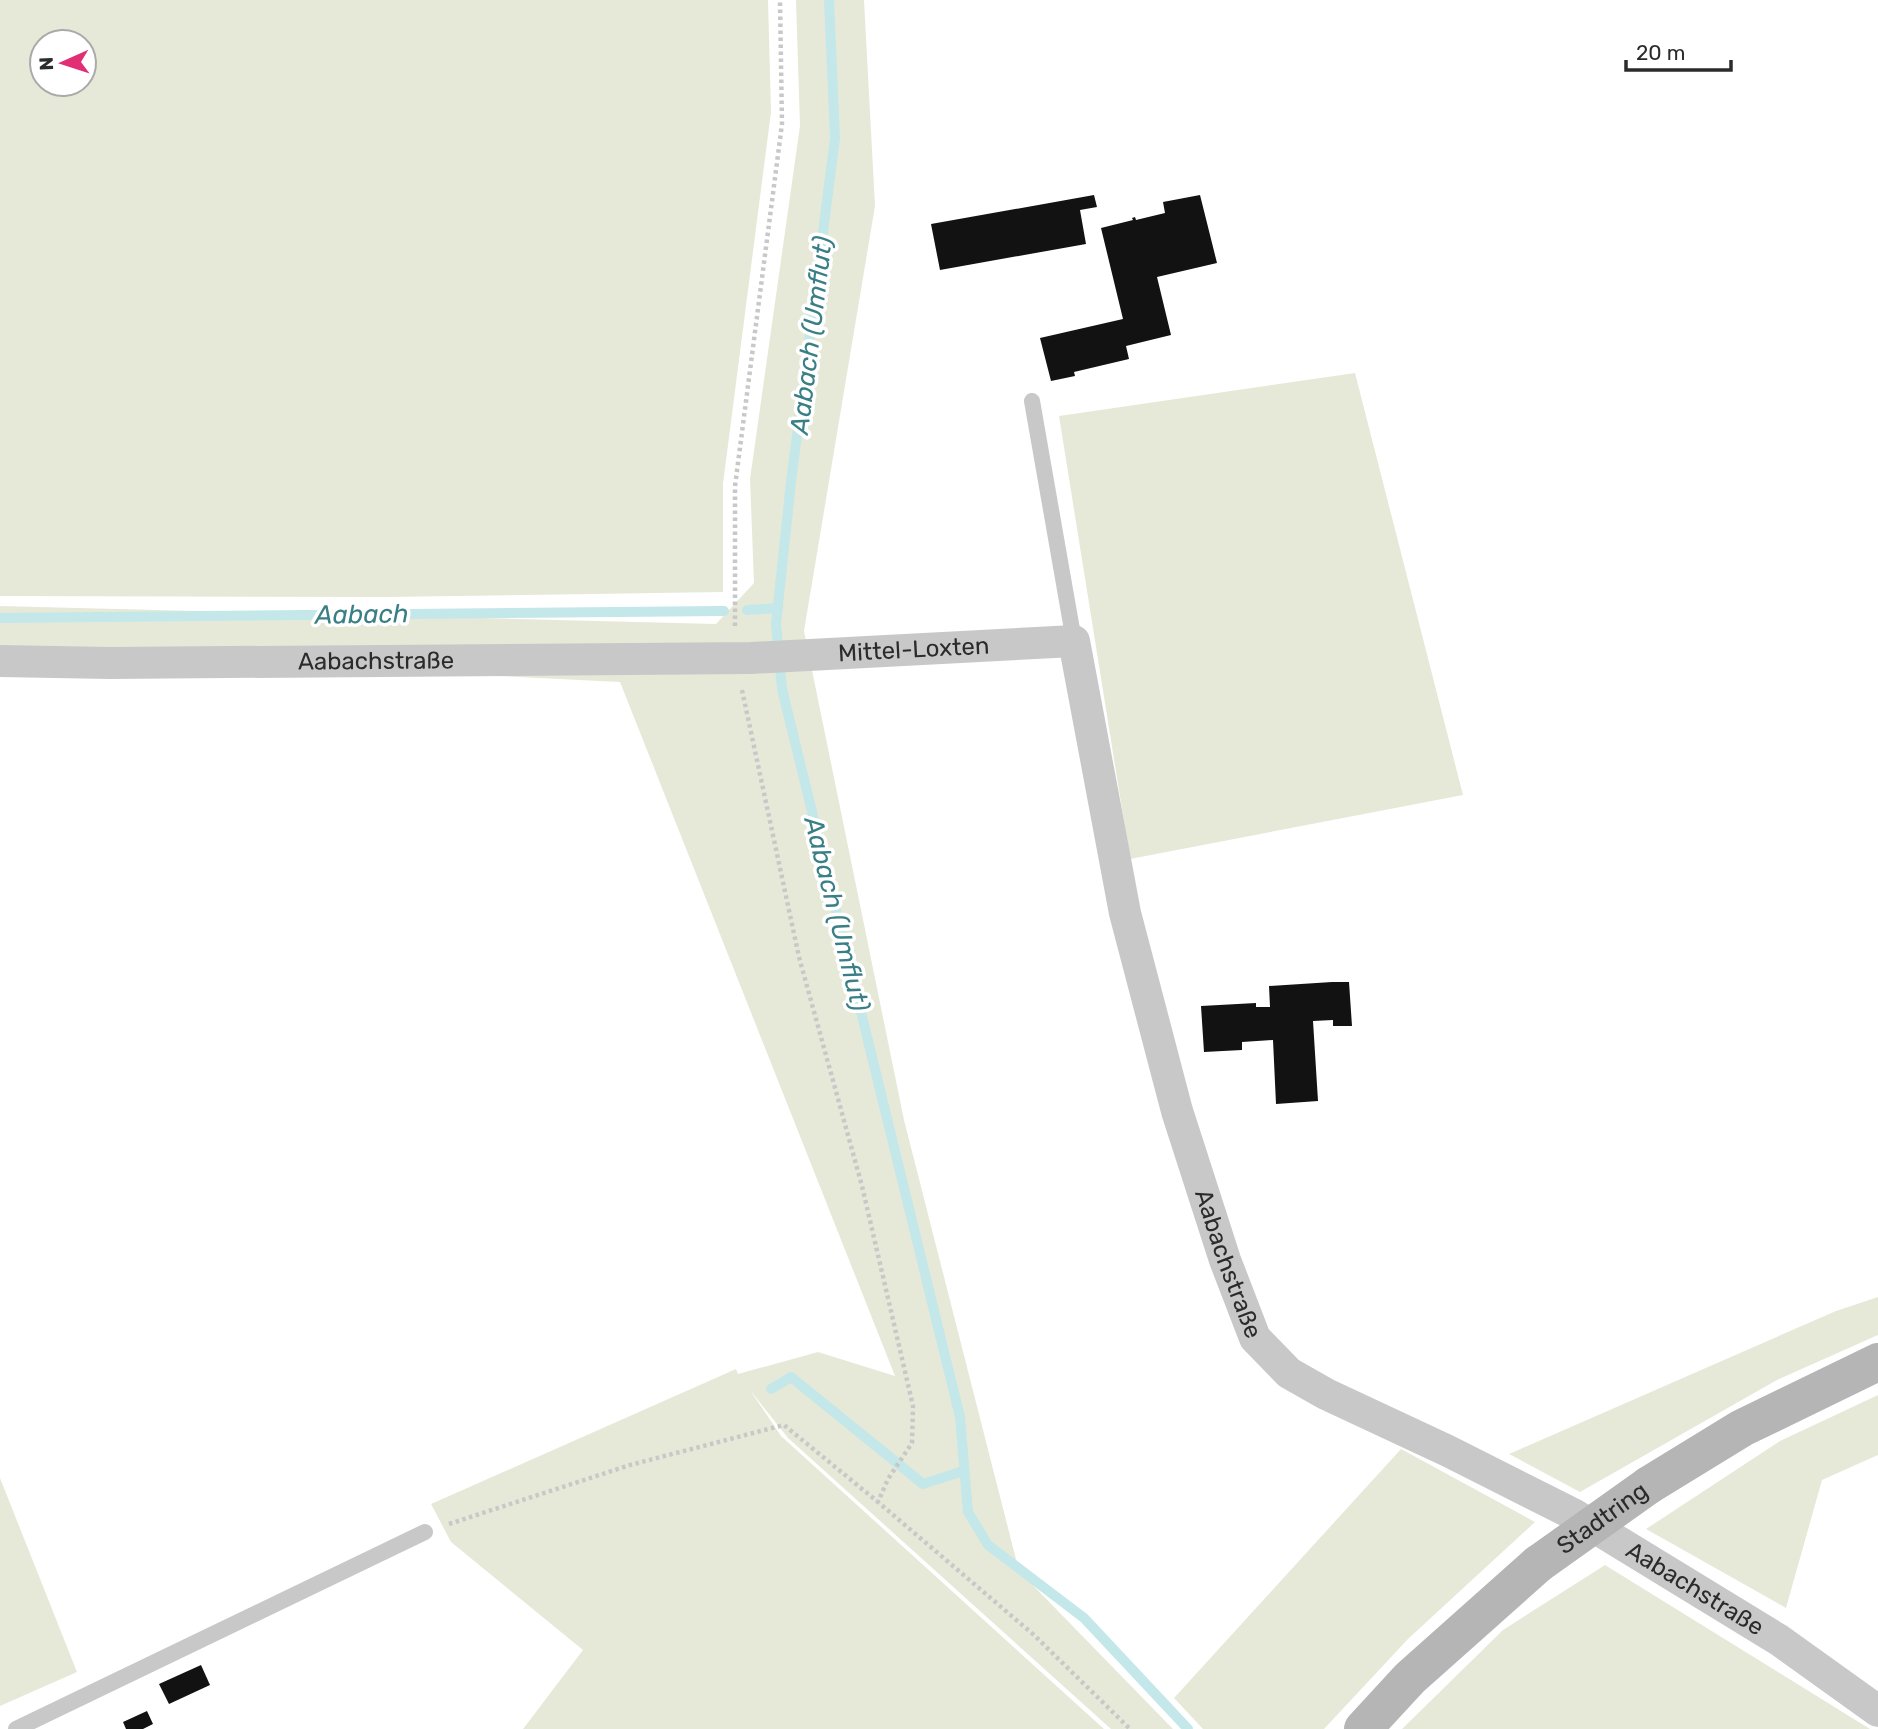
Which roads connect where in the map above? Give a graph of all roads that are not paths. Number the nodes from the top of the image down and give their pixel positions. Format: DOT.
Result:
graph roads {
  1 [pos="1032,401"];
  2 [pos="1074,641"];
  3 [pos="743,658"];
  4 [pos="0,661"];
  5 [pos="1878,1362"];
  6 [pos="425,1532"];
  7 [pos="1878,1711"];
  8 [pos="16,1729"];
  9 [pos="1363,1729"];
  1 -- 2 [label="lane"];
  2 -- 3 [label="street, Mittel-Loxten"];
  2 -- 7 [label="street, Aabachstraße"];
  3 -- 4 [label="street, Aabachstraße"];
  5 -- 9 [label="street, Stadtring, bridge"];
  6 -- 8 [label="lane"];
}
